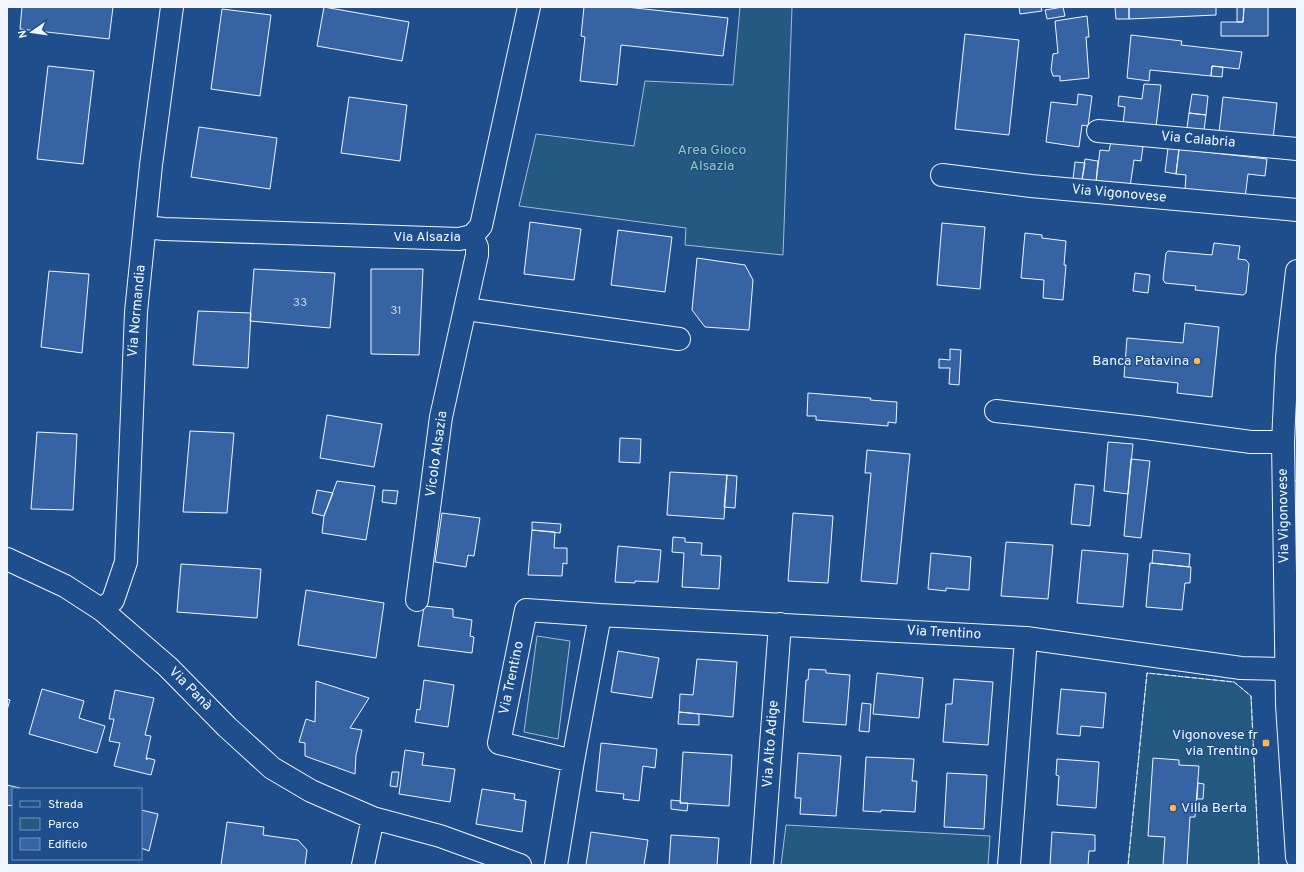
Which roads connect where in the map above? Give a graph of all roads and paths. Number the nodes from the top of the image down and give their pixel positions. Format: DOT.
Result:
graph roads {
  1 [pos="172,7"];
  2 [pos="529,7"];
  3 [pos="1098,131"];
  4 [pos="1297,149"];
  5 [pos="942,175"];
  6 [pos="1297,210"];
  7 [pos="145,227"];
  8 [pos="472,236"];
  9 [pos="1297,271"];
  10 [pos="466,309"];
  11 [pos="679,339"];
  12 [pos="996,411"];
  13 [pos="1282,442"];
  14 [pos="7,559"];
  15 [pos="417,600"];
  16 [pos="102,610"];
  17 [pos="600,615"];
  18 [pos="780,624"];
  19 [pos="1026,638"];
  20 [pos="1286,669"];
  21 [pos="573,761"];
  22 [pos="373,818"];
  23 [pos="1297,857"];
  24 [pos="363,865"];
  25 [pos="520,865"];
  26 [pos="556,865"];
  27 [pos="762,865"];
  28 [pos="1009,865"];
  1 -- 7 [label="street, Via Normandia"];
  2 -- 8 [label="street, Via Alsazia"];
  3 -- 4 [label="street, Via Calabria"];
  5 -- 6 [label="street, Via Vigonovese"];
  7 -- 8 [label="street, Via Alsazia"];
  7 -- 16 [label="street, Via Normandia"];
  8 -- 10 [label="street, Vicolo Alsazia"];
  9 -- 13 [label="street, Via Vigonovese"];
  10 -- 11 [label="street"];
  10 -- 15 [label="street, Vicolo Alsazia"];
  12 -- 13 [label="street"];
  13 -- 20 [label="street, Via Vigonovese"];
  14 -- 16 [label="street, Via Panà"];
  16 -- 22 [label="street, Via Panà"];
  17 -- 18 [label="street, Via Trentino"];
  17 -- 21 [label="street"];
  17 -- 21 [label="street, Via Trentino"];
  18 -- 19 [label="street, Via Trentino"];
  18 -- 27 [label="street, Via Alto Adige"];
  19 -- 20 [label="street, Via Trentino"];
  19 -- 28 [label="street"];
  20 -- 23 [label="street, Via Vigonovese"];
  21 -- 26 [label="street"];
  22 -- 24 [label="street"];
  22 -- 25 [label="street, Via Panà"];
}
